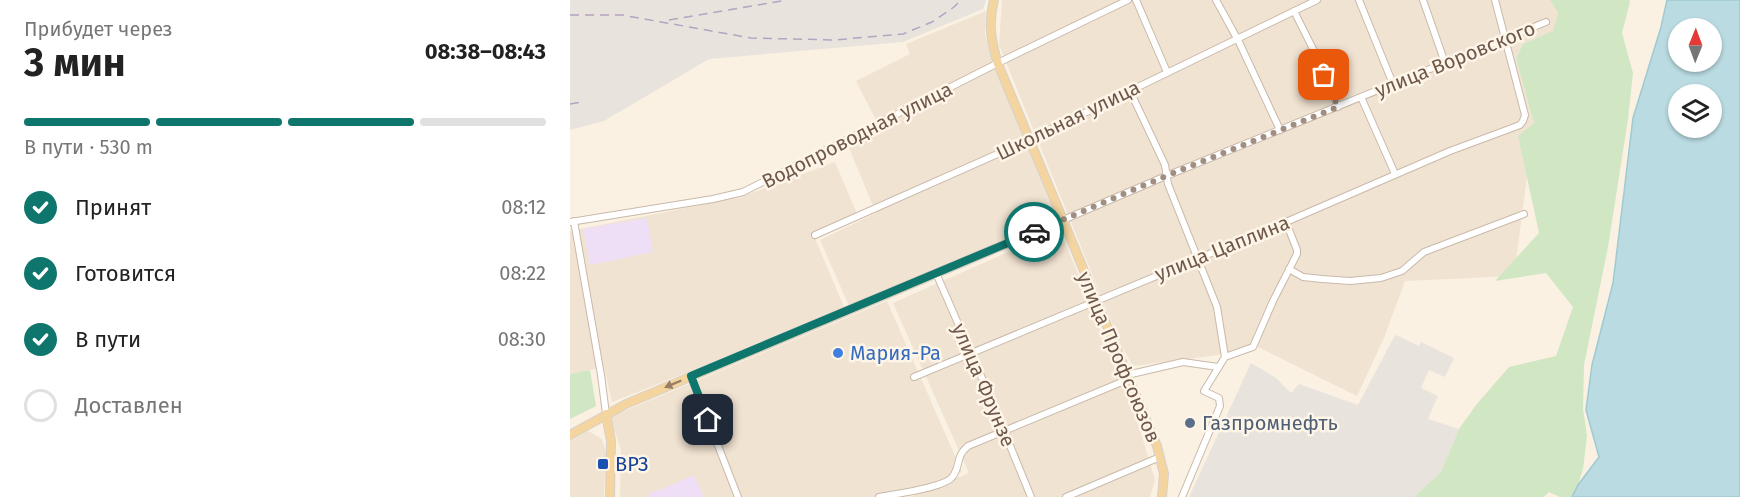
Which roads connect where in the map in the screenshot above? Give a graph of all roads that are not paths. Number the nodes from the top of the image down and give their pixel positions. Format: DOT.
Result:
graph roads {
  1 [pos="994,0"];
  2 [pos="1128,0"];
  3 [pos="1136,0"];
  4 [pos="1216,0"];
  5 [pos="1317,0"];
  6 [pos="1359,0"];
  7 [pos="1423,0"];
  8 [pos="1495,0"];
  9 [pos="1294,11"];
  10 [pos="1546,22"];
  11 [pos="1236,39"];
  12 [pos="1505,39"];
  13 [pos="1445,63"];
  14 [pos="998,64"];
  15 [pos="1167,72"];
  16 [pos="1393,84"];
  17 [pos="1130,91"];
  18 [pos="1361,97"];
  19 [pos="1338,107"];
  20 [pos="1280,130"];
  21 [pos="1029,140"];
  22 [pos="1395,174"];
  23 [pos="1166,176"];
  24 [pos="1524,214"];
  25 [pos="1063,220"];
  26 [pos="572,222"];
  27 [pos="1286,222"];
  28 [pos="815,235"];
  29 [pos="1198,258"];
  30 [pos="1289,269"];
  31 [pos="936,273"];
  32 [pos="1095,300"];
  33 [pos="971,353"];
  34 [pos="1225,357"];
  35 [pos="1218,367"];
  36 [pos="691,376"];
  37 [pos="914,377"];
  38 [pos="1128,377"];
  39 [pos="606,414"];
  40 [pos="1004,432"];
  41 [pos="570,435"];
  42 [pos="1160,457"];
  43 [pos="610,497"];
  44 [pos="738,497"];
  45 [pos="879,497"];
  46 [pos="1031,497"];
  47 [pos="1066,497"];
  48 [pos="1162,497"];
  49 [pos="1182,497"];
  1 -- 14 [label="main road, улица Профсоюзов"];
  2 -- 14 [label="street, Водопроводная улица"];
  3 -- 15 [label="street"];
  4 -- 11 [label="street"];
  5 -- 9 [label="street, Школьная улица"];
  6 -- 16 [label="street"];
  7 -- 13 [label="street"];
  8 -- 12 [label="street"];
  9 -- 11 [label="street, Школьная улица"];
  9 -- 19 [label="street"];
  10 -- 12 [label="street, улица Воровского"];
  11 -- 15 [label="street, Школьная улица"];
  11 -- 20 [label="street"];
  12 -- 13 [label="street, улица Воровского"];
  12 -- 22 [label="street, улица Цаплина"];
  13 -- 16 [label="street, улица Воровского"];
  14 -- 21 [label="main road, улица Профсоюзов"];
  14 -- 26 [label="street, Водопроводная улица"];
  15 -- 17 [label="street, Школьная улица"];
  16 -- 18 [label="street, улица Воровского"];
  17 -- 21 [label="street, Школьная улица"];
  17 -- 23 [label="street"];
  18 -- 19 [label="street, улица Воровского"];
  18 -- 22 [label="street"];
  19 -- 20 [label="street, улица Воровского"];
  20 -- 23 [label="street, улица Воровского"];
  21 -- 25 [label="main road, улица Профсоюзов"];
  21 -- 28 [label="street, Школьная улица"];
  22 -- 27 [label="street, улица Цаплина"];
  23 -- 25 [label="street, улица Воровского"];
  23 -- 29 [label="street"];
  24 -- 30 [label="street"];
  25 -- 31 [label="main road, улица Воровского"];
  25 -- 32 [label="main road, улица Профсоюзов"];
  26 -- 39 [label="street"];
  27 -- 29 [label="street, улица Цаплина"];
  27 -- 30 [label="street"];
  29 -- 32 [label="street, улица Цаплина"];
  29 -- 34 [label="street"];
  30 -- 34 [label="street"];
  31 -- 33 [label="street, улица Фрунзе"];
  31 -- 36 [label="main road, улица Воровского"];
  32 -- 33 [label="street, улица Цаплина"];
  32 -- 38 [label="main road, улица Профсоюзов"];
  33 -- 37 [label="street, улица Цаплина"];
  33 -- 40 [label="street, улица Фрунзе"];
  34 -- 35 [label="street"];
  35 -- 38 [label="street"];
  35 -- 49 [label="street"];
  36 -- 39 [label="main road, улица Воровского, one-way"];
  36 -- 44 [label="street"];
  38 -- 40 [label="street"];
  38 -- 42 [label="main road, улица Профсоюзов"];
  39 -- 41 [label="main road, улица Воровского"];
  39 -- 43 [label="main road"];
  40 -- 45 [label="street"];
  40 -- 46 [label="street, улица Фрунзе"];
  42 -- 47 [label="street"];
  42 -- 48 [label="main road, улица Профсоюзов"];
}
